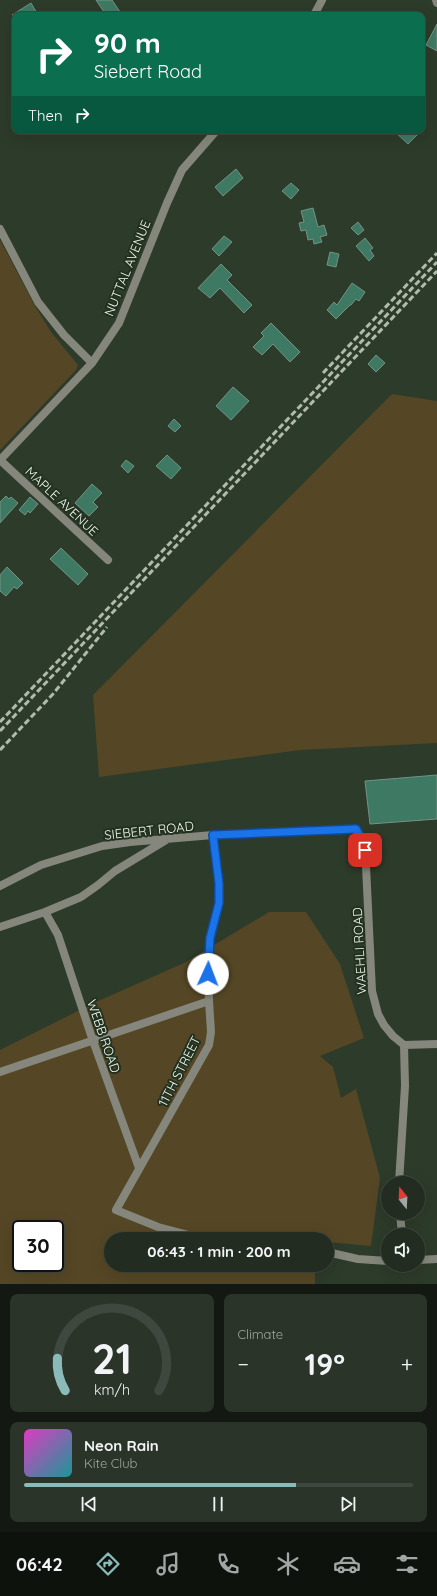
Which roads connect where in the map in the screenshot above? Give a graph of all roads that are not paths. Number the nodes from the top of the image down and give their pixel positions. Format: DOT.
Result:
graph roads {
  1 [pos="322,0"];
  2 [pos="436,0"];
  3 [pos="437,3"];
  4 [pos="316,12"];
  5 [pos="213,134"];
  6 [pos="0,229"];
  7 [pos="92,363"];
  8 [pos="0,460"];
  9 [pos="108,560"];
  10 [pos="356,829"];
  11 [pos="213,835"];
  12 [pos="168,839"];
  13 [pos="0,886"];
  14 [pos="45,912"];
  15 [pos="0,927"];
  16 [pos="209,1001"];
  17 [pos="93,1041"];
  18 [pos="437,1044"];
  19 [pos="404,1045"];
  20 [pos="0,1072"];
  21 [pos="139,1168"];
  22 [pos="399,1176"];
  23 [pos="177,1232"];
  24 [pos="334,1254"];
  25 [pos="437,1259"];
  26 [pos="425,1260"];
  27 [pos="381,1261"];
  1 -- 4 [label="street"];
  2 -- 3 [label="street"];
  5 -- 7 [label="street, NUTTAL AVENUE"];
  6 -- 7 [label="street"];
  7 -- 8 [label="street, NUTTAL AVENUE"];
  8 -- 9 [label="street, MAPLE AVENUE"];
  10 -- 11 [label="street, SIEBERT ROAD"];
  10 -- 19 [label="street, WAEHLI ROAD"];
  11 -- 12 [label="street, SIEBERT ROAD"];
  11 -- 16 [label="street, 11TH STREET"];
  12 -- 13 [label="street, SIEBERT ROAD"];
  12 -- 14 [label="street"];
  14 -- 15 [label="street"];
  14 -- 17 [label="street, WEBB ROAD"];
  16 -- 17 [label="street"];
  16 -- 21 [label="street, 11TH STREET"];
  17 -- 20 [label="street"];
  17 -- 21 [label="street, WEBB ROAD"];
  18 -- 19 [label="street"];
  19 -- 22 [label="street"];
  21 -- 23 [label="street, 11TH STREET"];
  24 -- 27 [label="street"];
  25 -- 26 [label="street"];
}
